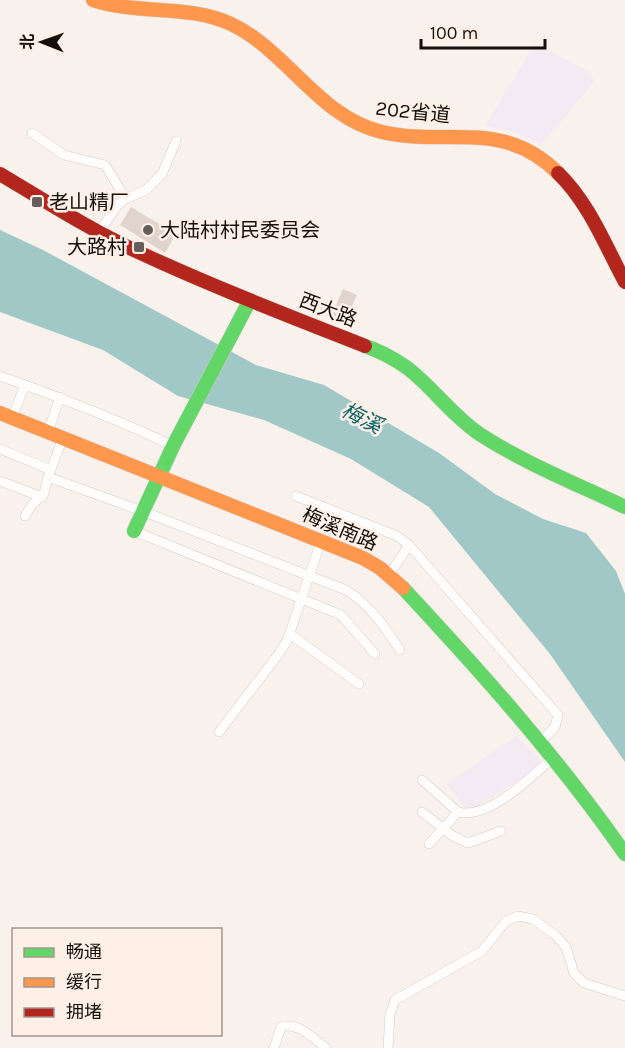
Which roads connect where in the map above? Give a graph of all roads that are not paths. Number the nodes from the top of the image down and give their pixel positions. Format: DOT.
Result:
graph roads {
  1 [pos="93,0"];
  2 [pos="32,133"];
  3 [pos="176,141"];
  4 [pos="0,174"];
  5 [pos="126,199"];
  6 [pos="99,232"];
  7 [pos="625,282"];
  8 [pos="250,300"];
  9 [pos="0,376"];
  10 [pos="25,385"];
  11 [pos="60,397"];
  12 [pos="4,417"];
  13 [pos="48,432"];
  14 [pos="61,441"];
  15 [pos="0,449"];
  16 [pos="170,452"];
  17 [pos="50,474"];
  18 [pos="157,479"];
  19 [pos="0,481"];
  20 [pos="42,496"];
  21 [pos="296,496"];
  22 [pos="625,507"];
  23 [pos="143,512"];
  24 [pos="26,516"];
  25 [pos="134,531"];
  26 [pos="409,545"];
  27 [pos="318,550"];
  28 [pos="310,575"];
  29 [pos="389,575"];
  30 [pos="302,598"];
  31 [pos="290,633"];
  32 [pos="400,650"];
  33 [pos="375,654"];
  34 [pos="359,684"];
  35 [pos="219,732"];
  36 [pos="541,741"];
  37 [pos="552,758"];
  38 [pos="422,780"];
  39 [pos="422,812"];
  40 [pos="458,812"];
  41 [pos="443,828"];
  42 [pos="501,831"];
  43 [pos="429,844"];
  44 [pos="625,854"];
  45 [pos="625,863"];
  46 [pos="625,996"];
  47 [pos="274,1048"];
  48 [pos="326,1048"];
  49 [pos="388,1048"];
  1 -- 7 [label="main road, 202省道"];
  2 -- 5 [label="street"];
  3 -- 5 [label="street"];
  4 -- 6 [label="main road, 西大路"];
  5 -- 6 [label="street"];
  6 -- 8 [label="main road, 西大路"];
  8 -- 16 [label="main road"];
  8 -- 22 [label="main road, 西大路"];
  9 -- 10 [label="street"];
  10 -- 11 [label="street"];
  10 -- 12 [label="street"];
  11 -- 13 [label="street"];
  11 -- 16 [label="street"];
  12 -- 13 [label="main road, 梅溪南路"];
  12 -- 14 [label="main road, 梅溪南路"];
  13 -- 14 [label="main road, 梅溪南路"];
  14 -- 17 [label="street"];
  14 -- 18 [label="main road, 梅溪南路"];
  15 -- 17 [label="street"];
  16 -- 18 [label="main road"];
  17 -- 20 [label="street"];
  17 -- 23 [label="street"];
  18 -- 23 [label="main road"];
  18 -- 27 [label="main road, 梅溪南路"];
  18 -- 29 [label="main road, 梅溪南路"];
  19 -- 20 [label="street"];
  20 -- 24 [label="street"];
  21 -- 26 [label="street"];
  23 -- 25 [label="main road"];
  23 -- 28 [label="street"];
  25 -- 30 [label="street"];
  26 -- 29 [label="street"];
  26 -- 36 [label="street"];
  27 -- 28 [label="street"];
  27 -- 37 [label="main road, 梅溪南路"];
  28 -- 30 [label="street"];
  28 -- 32 [label="street"];
  29 -- 36 [label="main road, 梅溪南路"];
  30 -- 31 [label="street"];
  30 -- 33 [label="street"];
  31 -- 34 [label="street"];
  31 -- 35 [label="street"];
  36 -- 37 [label="main road, 梅溪南路"];
  37 -- 40 [label="street"];
  37 -- 44 [label="main road, 梅溪南路"];
  37 -- 45 [label="main road, 梅溪南路"];
  38 -- 40 [label="street"];
  39 -- 41 [label="street"];
  40 -- 41 [label="street"];
  41 -- 42 [label="street"];
  41 -- 43 [label="street"];
  46 -- 49 [label="street"];
  47 -- 48 [label="street"];
}
